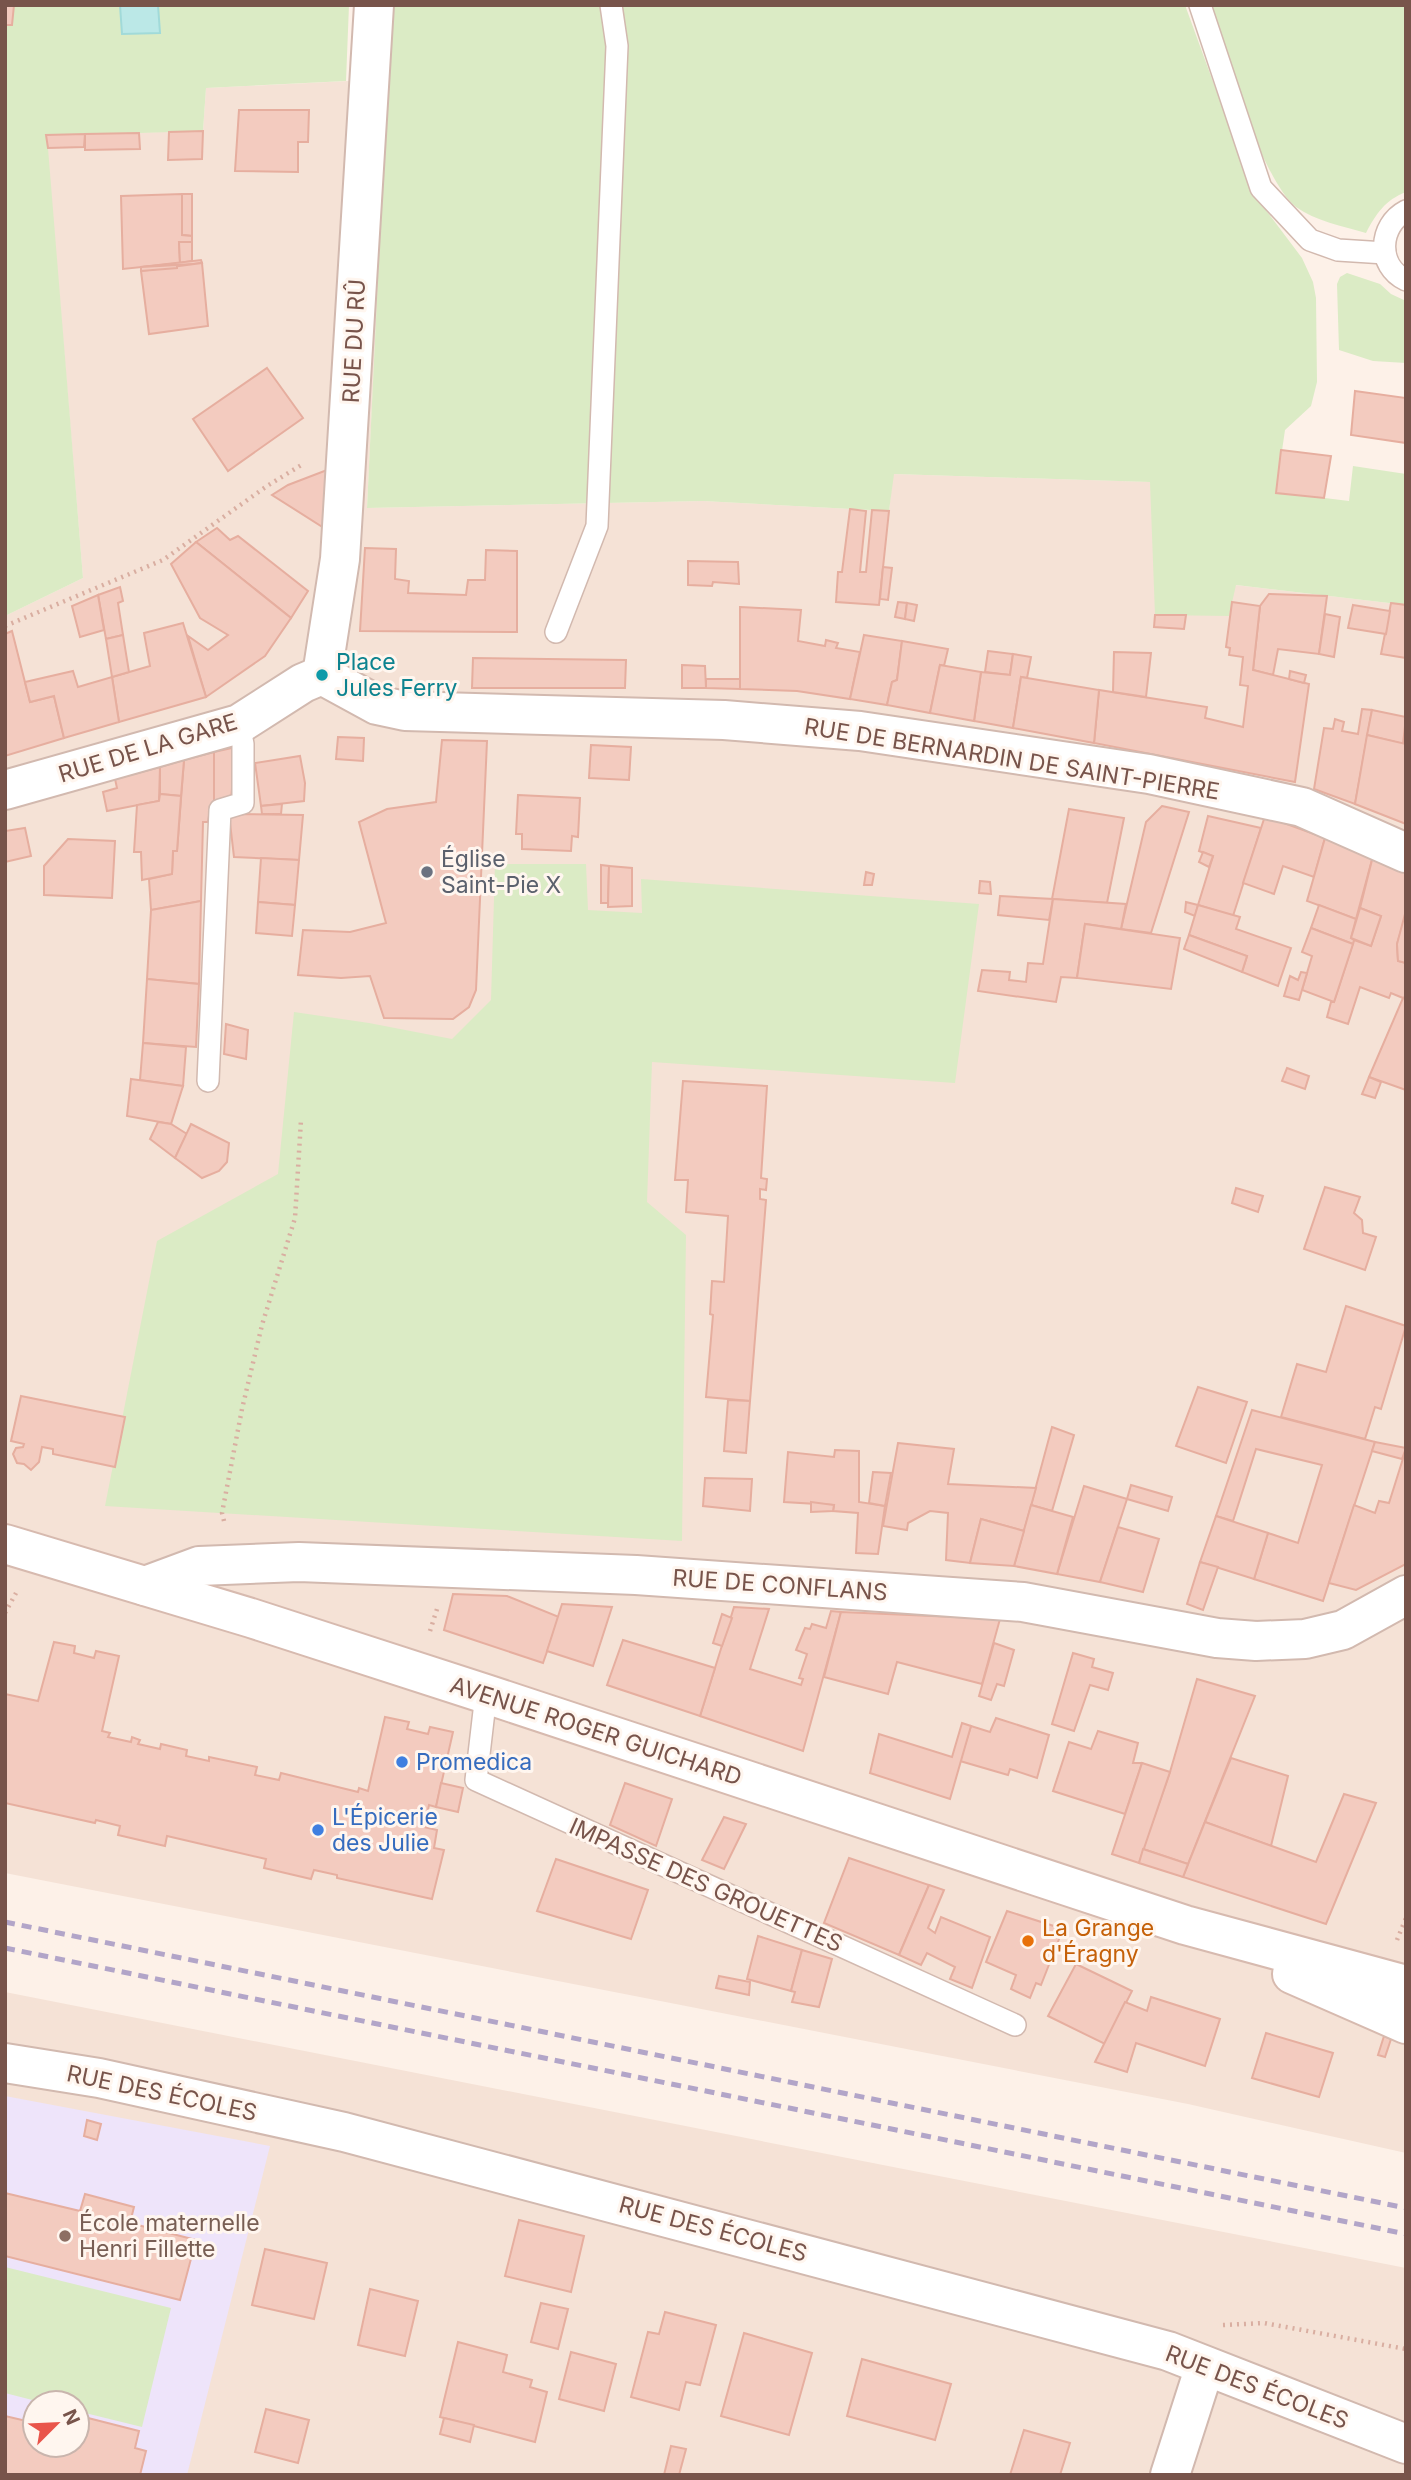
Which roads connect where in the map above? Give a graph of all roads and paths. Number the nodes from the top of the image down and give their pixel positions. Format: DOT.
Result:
graph roads {
  1 [pos="374,5"];
  2 [pos="611,5"];
  3 [pos="1200,5"];
  4 [pos="1406,211"];
  5 [pos="1385,253"];
  6 [pos="1406,280"];
  7 [pos="349,436"];
  8 [pos="5,626"];
  9 [pos="556,632"];
  10 [pos="322,675"];
  11 [pos="239,724"];
  12 [pos="5,790"];
  13 [pos="1406,853"];
  14 [pos="208,1080"];
  15 [pos="300,1120"];
  16 [pos="222,1513"];
  17 [pos="5,1544"];
  18 [pos="145,1586"];
  19 [pos="1406,1595"];
  20 [pos="1406,1628"];
  21 [pos="1343,1630"];
  22 [pos="486,1694"];
  23 [pos="1185,1925"];
  24 [pos="1406,1985"];
  25 [pos="1406,2024"];
  26 [pos="1015,2025"];
  27 [pos="5,2063"];
  28 [pos="1406,2348"];
  29 [pos="1168,2351"];
  30 [pos="1205,2366"];
  31 [pos="1406,2444"];
  32 [pos="1170,2475"];
  1 -- 7 [label="street, RUE DU RÛ"];
  2 -- 9 [label="lane"];
  3 -- 5 [label="lane"];
  4 -- 5 [label="lane"];
  5 -- 6 [label="lane"];
  7 -- 8 [label="path"];
  7 -- 10 [label="street, RUE DU RÛ"];
  10 -- 11 [label="street, RUE DE LA GARE"];
  10 -- 13 [label="street, RUE DE BERNARDIN DE SAINT-PIERRE"];
  11 -- 12 [label="street, RUE DE LA GARE"];
  11 -- 14 [label="lane"];
  15 -- 16 [label="path"];
  17 -- 18 [label="street, AVENUE ROGER GUICHARD"];
  18 -- 21 [label="street, RUE DE CONFLANS"];
  18 -- 22 [label="street, AVENUE ROGER GUICHARD"];
  19 -- 21 [label="street, RUE DE CONFLANS"];
  20 -- 21 [label="street"];
  22 -- 23 [label="street, AVENUE ROGER GUICHARD"];
  22 -- 26 [label="lane, IMPASSE DES GROUETTES"];
  23 -- 24 [label="street, AVENUE ROGER GUICHARD"];
  23 -- 25 [label="street, AVENUE ROGER GUICHARD"];
  27 -- 29 [label="street, RUE DES ÉCOLES"];
  28 -- 29 [label="path"];
  29 -- 30 [label="street, RUE DES ÉCOLES"];
  30 -- 31 [label="street, RUE DES ÉCOLES"];
  30 -- 32 [label="street"];
}
